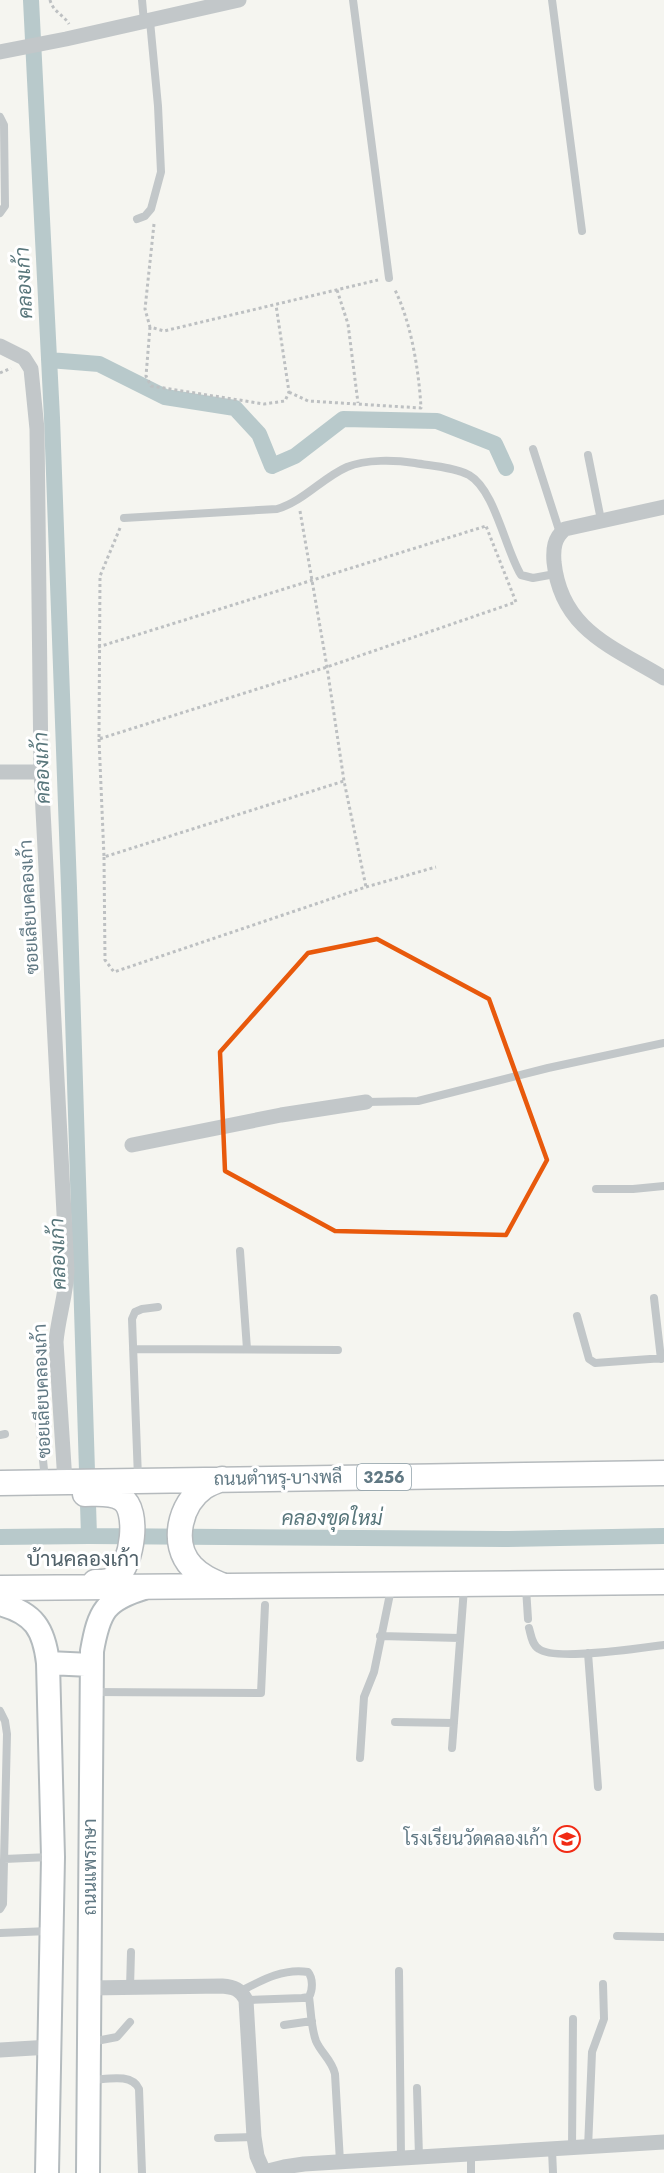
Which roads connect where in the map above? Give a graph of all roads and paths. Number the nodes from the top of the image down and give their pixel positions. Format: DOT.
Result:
graph roads {
  1 [pos="50,0"];
  2 [pos="142,0"];
  3 [pos="239,0"];
  4 [pos="353,0"];
  5 [pos="552,0"];
  6 [pos="147,21"];
  7 [pos="70,38"];
  8 [pos="6,51"];
  9 [pos="0,117"];
  10 [pos="0,213"];
  11 [pos="137,219"];
  12 [pos="154,220"];
  13 [pos="582,231"];
  14 [pos="389,278"];
  15 [pos="337,290"];
  16 [pos="276,305"];
  17 [pos="150,327"];
  18 [pos="0,346"];
  19 [pos="289,392"];
  20 [pos="358,403"];
  21 [pos="533,448"];
  22 [pos="588,455"];
  23 [pos="299,501"];
  24 [pos="664,507"];
  25 [pos="124,518"];
  26 [pos="601,520"];
  27 [pos="499,522"];
  28 [pos="486,526"];
  29 [pos="560,533"];
  30 [pos="555,574"];
  31 [pos="312,580"];
  32 [pos="98,647"];
  33 [pos="327,667"];
  34 [pos="664,678"];
  35 [pos="99,739"];
  36 [pos="0,772"];
  37 [pos="41,772"];
  38 [pos="344,781"];
  39 [pos="104,857"];
  40 [pos="436,867"];
  41 [pos="366,887"];
  42 [pos="664,1043"];
  43 [pos="366,1102"];
  44 [pos="132,1145"];
  45 [pos="664,1186"];
  46 [pos="596,1188"];
  47 [pos="240,1251"];
  48 [pos="654,1298"];
  49 [pos="158,1307"];
  50 [pos="577,1316"];
  51 [pos="133,1349"];
  52 [pos="247,1349"];
  53 [pos="338,1350"];
  54 [pos="663,1358"];
  55 [pos="39,1420"];
  56 [pos="664,1473"];
  57 [pos="222,1479"];
  58 [pos="138,1480"];
  59 [pos="0,1483"];
  60 [pos="64,1485"];
  61 [pos="105,1487"];
  62 [pos="0,1490"];
  63 [pos="0,1582"];
  64 [pos="664,1582"];
  65 [pos="526,1583"];
  66 [pos="465,1584"];
  67 [pos="392,1585"];
  68 [pos="224,1586"];
  69 [pos="145,1587"];
  70 [pos="0,1588"];
  71 [pos="0,1604"];
  72 [pos="265,1605"];
  73 [pos="528,1619"];
  74 [pos="529,1628"];
  75 [pos="380,1636"];
  76 [pos="460,1638"];
  77 [pos="664,1645"];
  78 [pos="588,1653"];
  79 [pos="48,1664"];
  80 [pos="91,1665"];
  81 [pos="91,1692"];
  82 [pos="0,1710"];
  83 [pos="395,1722"];
  84 [pos="454,1723"];
  85 [pos="452,1748"];
  86 [pos="360,1758"];
  87 [pos="598,1786"];
  88 [pos="53,1857"];
  89 [pos="4,1859"];
  90 [pos="0,1909"];
  91 [pos="52,1931"];
  92 [pos="0,1933"];
  93 [pos="617,1936"];
  94 [pos="664,1937"];
  95 [pos="131,1952"];
  96 [pos="399,1971"];
  97 [pos="603,1984"];
  98 [pos="89,1988"];
  99 [pos="130,1988"];
  100 [pos="244,1995"];
  101 [pos="309,1997"];
  102 [pos="573,2019"];
  103 [pos="312,2021"];
  104 [pos="130,2022"];
  105 [pos="284,2025"];
  106 [pos="89,2043"];
  107 [pos="50,2046"];
  108 [pos="0,2050"];
  109 [pos="89,2080"];
  110 [pos="417,2088"];
  111 [pos="254,2137"];
  112 [pos="218,2138"];
  113 [pos="664,2142"];
  114 [pos="588,2148"];
  115 [pos="572,2149"];
  116 [pos="552,2150"];
  117 [pos="471,2155"];
  118 [pos="419,2159"];
  119 [pos="401,2160"];
  120 [pos="336,2167"];
  121 [pos="47,2173"];
  122 [pos="88,2173"];
  123 [pos="142,2173"];
  124 [pos="264,2173"];
  125 [pos="471,2173"];
  126 [pos="553,2173"];
  1 -- 7 [label="path"];
  2 -- 6 [label="lane"];
  3 -- 6 [label="street"];
  4 -- 14 [label="lane"];
  5 -- 13 [label="lane"];
  6 -- 7 [label="street"];
  6 -- 11 [label="lane"];
  7 -- 8 [label="street"];
  9 -- 10 [label="lane"];
  12 -- 17 [label="path"];
  14 -- 15 [label="path"];
  14 -- 20 [label="path"];
  15 -- 16 [label="path"];
  15 -- 20 [label="path"];
  16 -- 17 [label="path"];
  16 -- 19 [label="path"];
  17 -- 19 [label="path"];
  18 -- 37 [label="street, ซอยเลียบคลองเก้า"];
  19 -- 20 [label="path"];
  21 -- 29 [label="lane"];
  22 -- 26 [label="lane"];
  23 -- 25 [label="lane"];
  23 -- 27 [label="lane"];
  23 -- 31 [label="path"];
  24 -- 26 [label="street"];
  25 -- 32 [label="path"];
  26 -- 29 [label="street"];
  27 -- 28 [label="path"];
  27 -- 30 [label="lane"];
  28 -- 31 [label="path"];
  28 -- 33 [label="path"];
  29 -- 30 [label="street"];
  30 -- 34 [label="street"];
  31 -- 32 [label="path"];
  31 -- 33 [label="path"];
  32 -- 35 [label="path"];
  33 -- 35 [label="path"];
  33 -- 38 [label="path"];
  35 -- 39 [label="path"];
  36 -- 37 [label="street"];
  37 -- 60 [label="street, ซอยเลียบคลองเก้า"];
  38 -- 39 [label="path"];
  38 -- 41 [label="path"];
  39 -- 41 [label="path"];
  40 -- 41 [label="path"];
  42 -- 43 [label="lane"];
  43 -- 44 [label="street"];
  45 -- 46 [label="lane"];
  47 -- 52 [label="lane"];
  48 -- 54 [label="lane"];
  49 -- 51 [label="lane"];
  50 -- 54 [label="lane"];
  51 -- 52 [label="lane"];
  51 -- 58 [label="lane"];
  52 -- 53 [label="lane"];
  55 -- 60 [label="lane"];
  56 -- 57 [label="main road, ถนนตำหรุ-บางพลี / 3256"];
  57 -- 58 [label="main road, ถนนตำหรุ-บางพลี / 3256"];
  57 -- 68 [label="main road"];
  58 -- 61 [label="main road, ถนนตำหรุ-บางพลี / 3256"];
  59 -- 60 [label="main road, ถนนตำหรุ-บางพลี / 3256"];
  60 -- 61 [label="main road, ถนนตำหรุ-บางพลี / 3256"];
  60 -- 62 [label="main road"];
  61 -- 63 [label="main road"];
  64 -- 65 [label="main road"];
  65 -- 66 [label="main road"];
  65 -- 73 [label="lane"];
  66 -- 67 [label="main road"];
  66 -- 76 [label="lane"];
  67 -- 68 [label="main road"];
  67 -- 75 [label="lane"];
  68 -- 69 [label="main road"];
  69 -- 70 [label="main road"];
  69 -- 80 [label="main road, ถนนแพรกษา"];
  71 -- 79 [label="main road, ถนนแพรกษา"];
  72 -- 81 [label="lane"];
  74 -- 78 [label="lane"];
  75 -- 76 [label="lane"];
  75 -- 86 [label="lane"];
  76 -- 84 [label="lane"];
  77 -- 78 [label="lane"];
  78 -- 87 [label="lane"];
  79 -- 80 [label="main road"];
  79 -- 88 [label="main road, ถนนแพรกษา"];
  80 -- 81 [label="main road, ถนนแพรกษา"];
  81 -- 98 [label="main road, ถนนแพรกษา"];
  82 -- 89 [label="lane"];
  83 -- 84 [label="lane"];
  84 -- 85 [label="lane"];
  88 -- 89 [label="lane"];
  88 -- 91 [label="main road, ถนนแพรกษา"];
  89 -- 90 [label="lane"];
  91 -- 92 [label="lane"];
  91 -- 107 [label="main road, ถนนแพรกษา"];
  93 -- 94 [label="lane"];
  95 -- 99 [label="lane"];
  96 -- 119 [label="lane"];
  97 -- 114 [label="lane"];
  98 -- 99 [label="street"];
  98 -- 106 [label="main road, ถนนแพรกษา"];
  99 -- 100 [label="street"];
  100 -- 101 [label="lane"];
  100 -- 101 [label="lane"];
  100 -- 111 [label="street"];
  101 -- 103 [label="lane"];
  102 -- 115 [label="lane"];
  103 -- 105 [label="lane"];
  103 -- 120 [label="lane"];
  104 -- 106 [label="lane"];
  106 -- 109 [label="main road, ถนนแพรกษา"];
  107 -- 108 [label="street"];
  107 -- 121 [label="main road, ถนนแพรกษา"];
  109 -- 122 [label="main road, ถนนแพรกษา"];
  109 -- 123 [label="lane"];
  110 -- 118 [label="lane"];
  111 -- 112 [label="lane"];
  111 -- 124 [label="street"];
  113 -- 114 [label="street"];
  114 -- 115 [label="street"];
  115 -- 116 [label="street"];
  116 -- 117 [label="street"];
  116 -- 126 [label="lane"];
  117 -- 118 [label="street"];
  117 -- 125 [label="lane"];
  118 -- 119 [label="street"];
  119 -- 120 [label="street"];
  120 -- 124 [label="street"];
}
